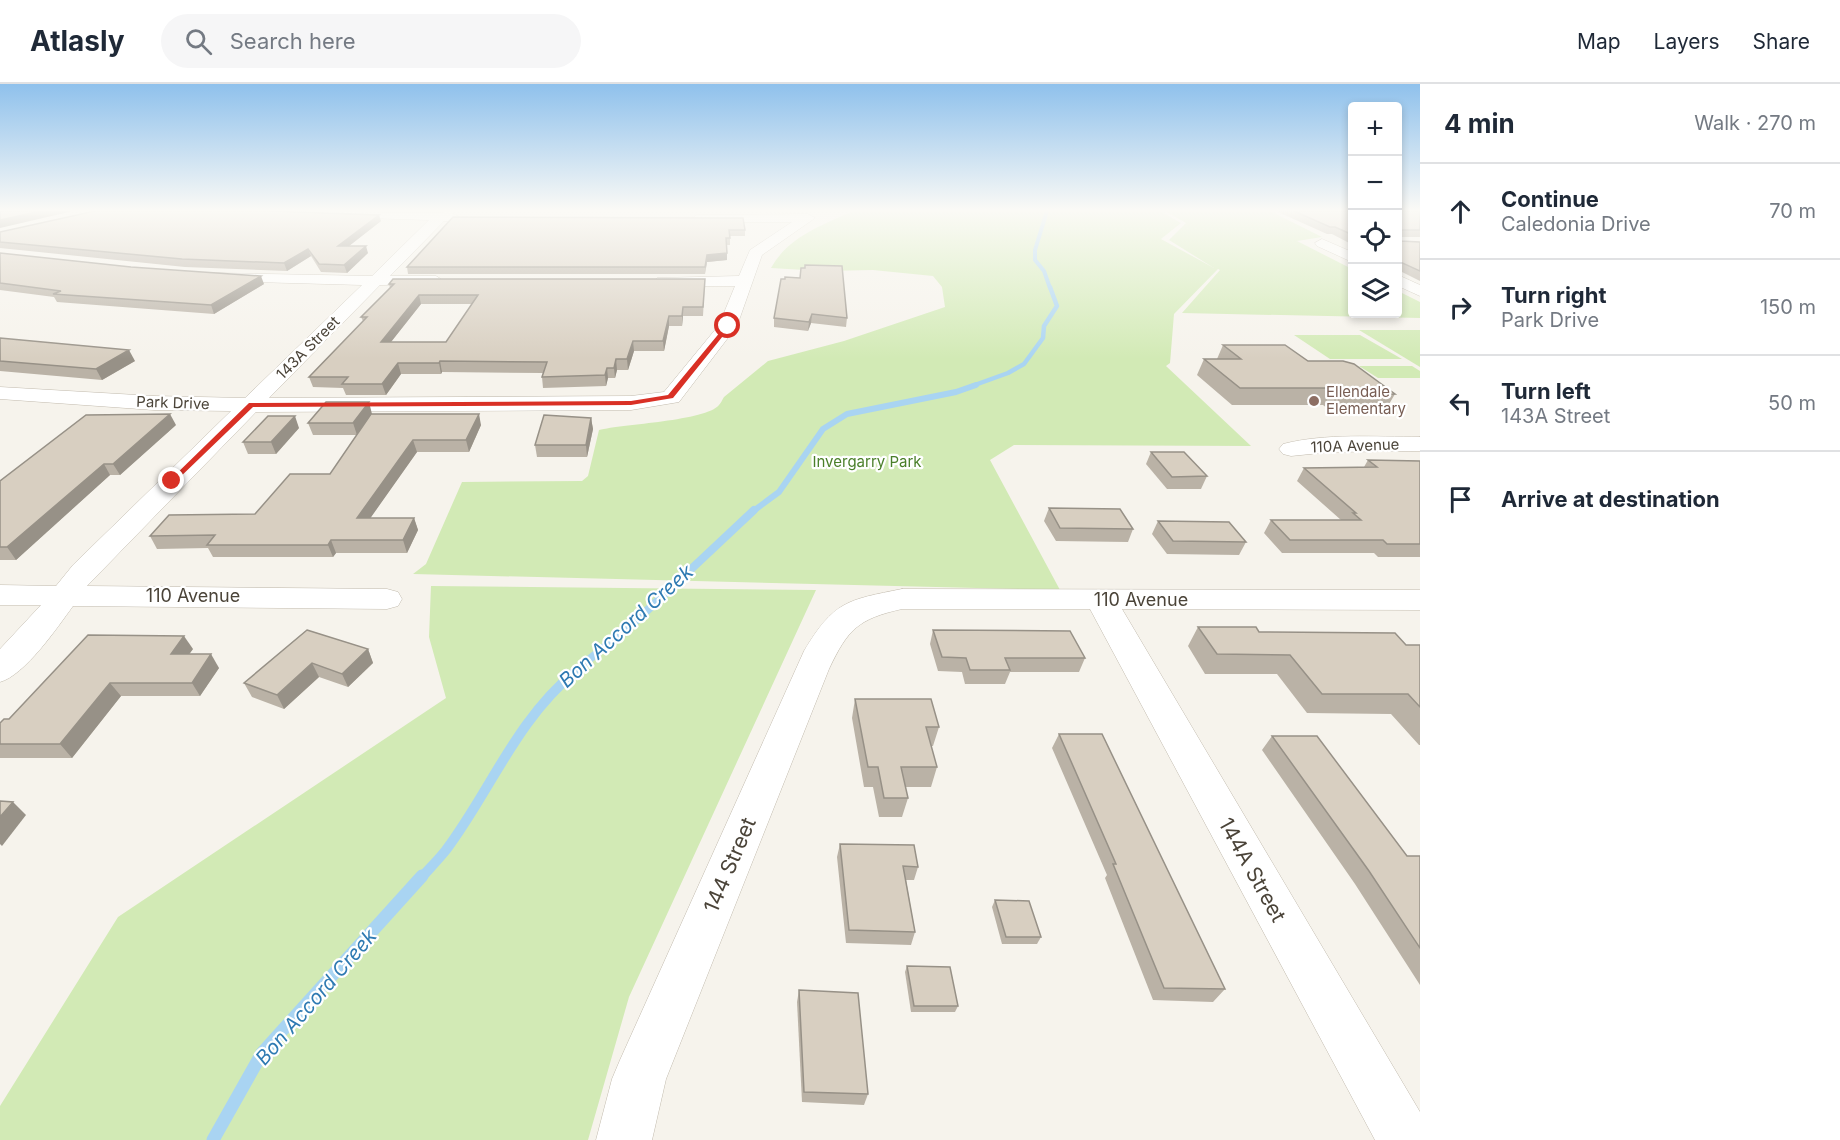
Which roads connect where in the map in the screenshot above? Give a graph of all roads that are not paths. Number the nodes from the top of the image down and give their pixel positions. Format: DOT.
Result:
graph roads {
  1 [pos="395,260"];
  2 [pos="752,260"];
  3 [pos="207,275"];
  4 [pos="375,280"];
  5 [pos="447,280"];
  6 [pos="649,281"];
  7 [pos="744,281"];
  8 [pos="1402,282"];
  9 [pos="1420,291"];
  10 [pos="0,393"];
  11 [pos="252,405"];
  12 [pos="1420,444"];
  13 [pos="1291,449"];
  14 [pos="0,595"];
  15 [pos="64,597"];
  16 [pos="387,599"];
  17 [pos="1100,599"];
  18 [pos="1420,600"];
  19 [pos="864,607"];
  20 [pos="0,670"];
  21 [pos="624,1140"];
  22 [pos="1405,1140"];
  1 -- 4 [label="street, 143A Street"];
  2 -- 7 [label="street"];
  3 -- 4 [label="street"];
  4 -- 5 [label="street"];
  4 -- 11 [label="street, 143A Street"];
  6 -- 7 [label="street"];
  7 -- 11 [label="street, Park Drive"];
  8 -- 9 [label="street"];
  10 -- 11 [label="street, Park Drive"];
  11 -- 15 [label="street, 143A Street"];
  12 -- 13 [label="street, 110A Avenue"];
  14 -- 15 [label="street, 110 Avenue"];
  15 -- 16 [label="street, 110 Avenue"];
  15 -- 20 [label="street, 143A Street"];
  17 -- 18 [label="street, 110 Avenue"];
  17 -- 19 [label="street, 110 Avenue"];
  17 -- 22 [label="street, 144A Street"];
  19 -- 21 [label="street, 144 Street"];
}
